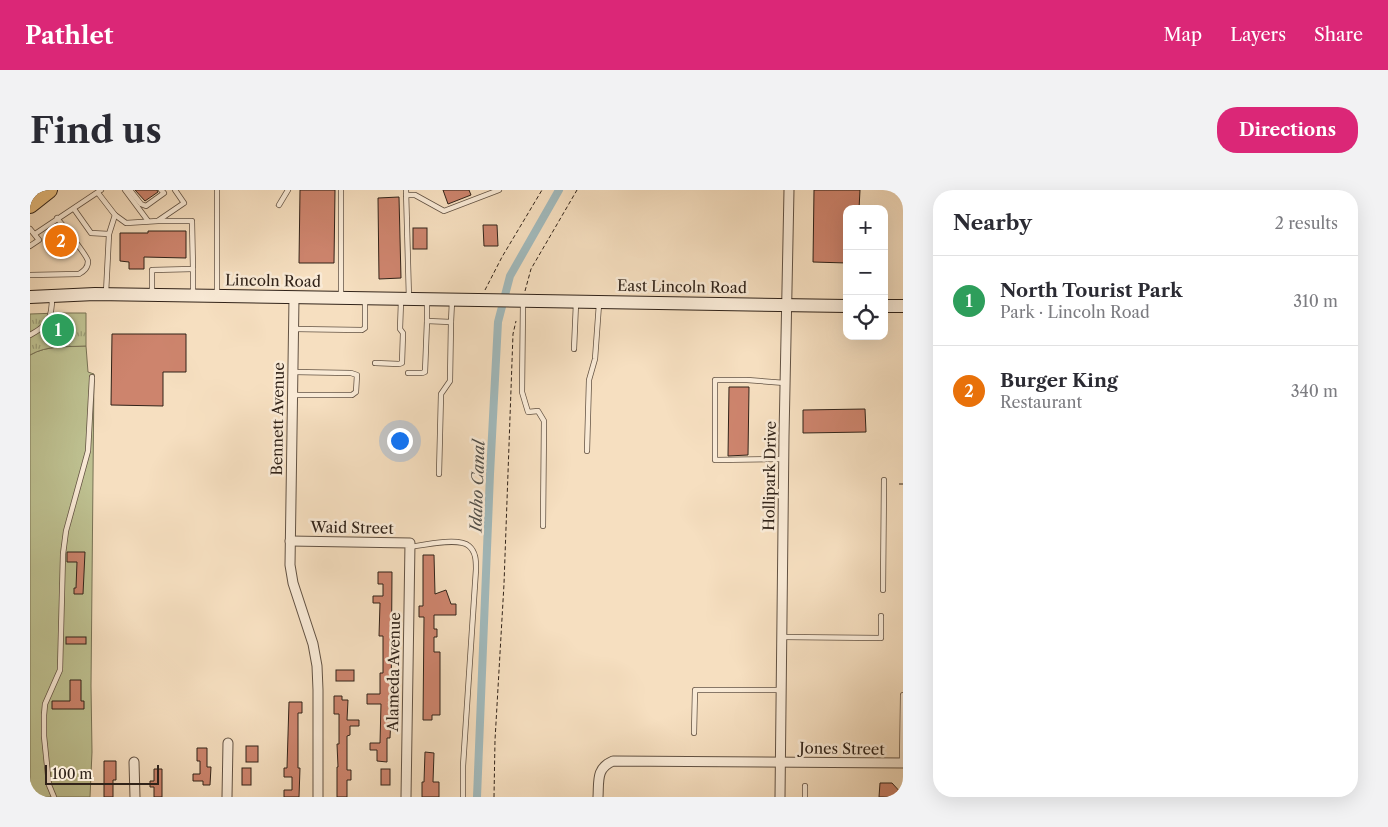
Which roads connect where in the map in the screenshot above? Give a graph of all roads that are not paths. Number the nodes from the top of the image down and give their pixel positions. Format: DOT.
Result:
graph roads {
  1 [pos="48,190"];
  2 [pos="124,190"];
  3 [pos="130,190"];
  4 [pos="161,190"];
  5 [pos="175,190"];
  6 [pos="217,190"];
  7 [pos="288,190"];
  8 [pos="341,190"];
  9 [pos="499,190"];
  10 [pos="788,190"];
  11 [pos="100,191"];
  12 [pos="406,193"];
  13 [pos="30,205"];
  14 [pos="279,205"];
  15 [pos="74,209"];
  16 [pos="115,215"];
  17 [pos="57,218"];
  18 [pos="148,221"];
  19 [pos="158,221"];
  20 [pos="30,229"];
  21 [pos="35,234"];
  22 [pos="109,234"];
  23 [pos="30,246"];
  24 [pos="193,270"];
  25 [pos="30,275"];
  26 [pos="106,294"];
  27 [pos="52,296"];
  28 [pos="152,296"];
  29 [pos="193,296"];
  30 [pos="30,297"];
  31 [pos="217,297"];
  32 [pos="294,298"];
  33 [pos="341,299"];
  34 [pos="365,299"];
  35 [pos="405,300"];
  36 [pos="427,300"];
  37 [pos="452,300"];
  38 [pos="520,301"];
  39 [pos="576,302"];
  40 [pos="600,302"];
  41 [pos="786,305"];
  42 [pos="843,306"];
  43 [pos="888,306"];
  44 [pos="903,306"];
  45 [pos="427,321"];
  46 [pos="451,322"];
  47 [pos="294,329"];
  48 [pos="30,335"];
  49 [pos="574,349"];
  50 [pos="374,363"];
  51 [pos="293,372"];
  52 [pos="408,373"];
  53 [pos="92,377"];
  54 [pos="785,383"];
  55 [pos="292,395"];
  56 [pos="587,451"];
  57 [pos="784,459"];
  58 [pos="439,474"];
  59 [pos="884,480"];
  60 [pos="543,526"];
  61 [pos="290,541"];
  62 [pos="410,547"];
  63 [pos="883,590"];
  64 [pos="881,616"];
  65 [pos="782,637"];
  66 [pos="782,690"];
  67 [pos="903,695"];
  68 [pos="903,708"];
  69 [pos="694,733"];
  70 [pos="228,744"];
  71 [pos="134,762"];
  72 [pos="781,762"];
  73 [pos="903,763"];
  74 [pos="805,786"];
  75 [pos="54,797"];
  76 [pos="135,797"];
  77 [pos="228,797"];
  78 [pos="318,797"];
  79 [pos="406,797"];
  80 [pos="463,797"];
  81 [pos="598,797"];
  82 [pos="780,797"];
  83 [pos="805,797"];
  1 -- 13 [label="highway"];
  2 -- 18 [label="lane"];
  3 -- 4 [label="lane"];
  5 -- 19 [label="lane"];
  6 -- 31 [label="lane"];
  7 -- 14 [label="lane"];
  8 -- 33 [label="lane"];
  9 -- 12 [label="lane"];
  10 -- 41 [label="street, Hollipark Drive"];
  11 -- 15 [label="lane"];
  11 -- 16 [label="lane"];
  12 -- 35 [label="lane"];
  15 -- 17 [label="lane"];
  15 -- 22 [label="lane"];
  16 -- 18 [label="lane"];
  16 -- 22 [label="lane"];
  17 -- 21 [label="lane"];
  17 -- 25 [label="lane"];
  18 -- 19 [label="lane"];
  19 -- 24 [label="lane"];
  20 -- 21 [label="lane"];
  21 -- 23 [label="lane"];
  22 -- 26 [label="lane"];
  24 -- 28 [label="lane"];
  24 -- 29 [label="lane"];
  26 -- 27 [label="main road, Lincoln Road"];
  26 -- 28 [label="main road, Lincoln Road"];
  27 -- 30 [label="main road, Lincoln Road"];
  27 -- 48 [label="lane"];
  28 -- 29 [label="main road, Lincoln Road"];
  29 -- 31 [label="main road, Lincoln Road"];
  31 -- 32 [label="main road, Lincoln Road"];
  32 -- 33 [label="main road, Lincoln Road"];
  32 -- 47 [label="street, Bennett Avenue"];
  33 -- 34 [label="main road, Lincoln Road"];
  34 -- 35 [label="main road, Lincoln Road"];
  34 -- 47 [label="lane"];
  35 -- 36 [label="main road, Lincoln Road"];
  35 -- 50 [label="lane"];
  36 -- 37 [label="main road, Lincoln Road"];
  36 -- 45 [label="lane"];
  37 -- 38 [label="main road, Lincoln Road"];
  37 -- 46 [label="lane"];
  38 -- 39 [label="main road, East Lincoln Road"];
  38 -- 60 [label="lane"];
  39 -- 40 [label="main road, East Lincoln Road"];
  39 -- 49 [label="lane"];
  40 -- 41 [label="main road, East Lincoln Road"];
  40 -- 56 [label="lane"];
  41 -- 42 [label="main road, East Lincoln Road"];
  41 -- 54 [label="street, Hollipark Drive"];
  43 -- 44 [label="main road"];
  45 -- 46 [label="lane"];
  45 -- 52 [label="lane"];
  46 -- 58 [label="lane"];
  47 -- 51 [label="street, Bennett Avenue"];
  51 -- 55 [label="street, Bennett Avenue"];
  51 -- 55 [label="lane"];
  53 -- 75 [label="lane"];
  54 -- 57 [label="street, Hollipark Drive"];
  54 -- 57 [label="lane"];
  55 -- 61 [label="street, Bennett Avenue"];
  57 -- 65 [label="street, Hollipark Drive"];
  59 -- 63 [label="lane"];
  61 -- 62 [label="street, Waid Street"];
  61 -- 78 [label="street, Bennett Avenue"];
  62 -- 79 [label="street, Alameda Avenue"];
  62 -- 80 [label="lane"];
  64 -- 65 [label="lane"];
  65 -- 66 [label="street, Hollipark Drive"];
  66 -- 69 [label="lane"];
  66 -- 72 [label="street, Hollipark Drive"];
  67 -- 68 [label="lane"];
  68 -- 73 [label="lane"];
  70 -- 77 [label="street"];
  71 -- 76 [label="street"];
  72 -- 73 [label="street, Jones Street"];
  72 -- 81 [label="street"];
  72 -- 82 [label="street, Hollipark Drive"];
  74 -- 83 [label="lane"];
}
